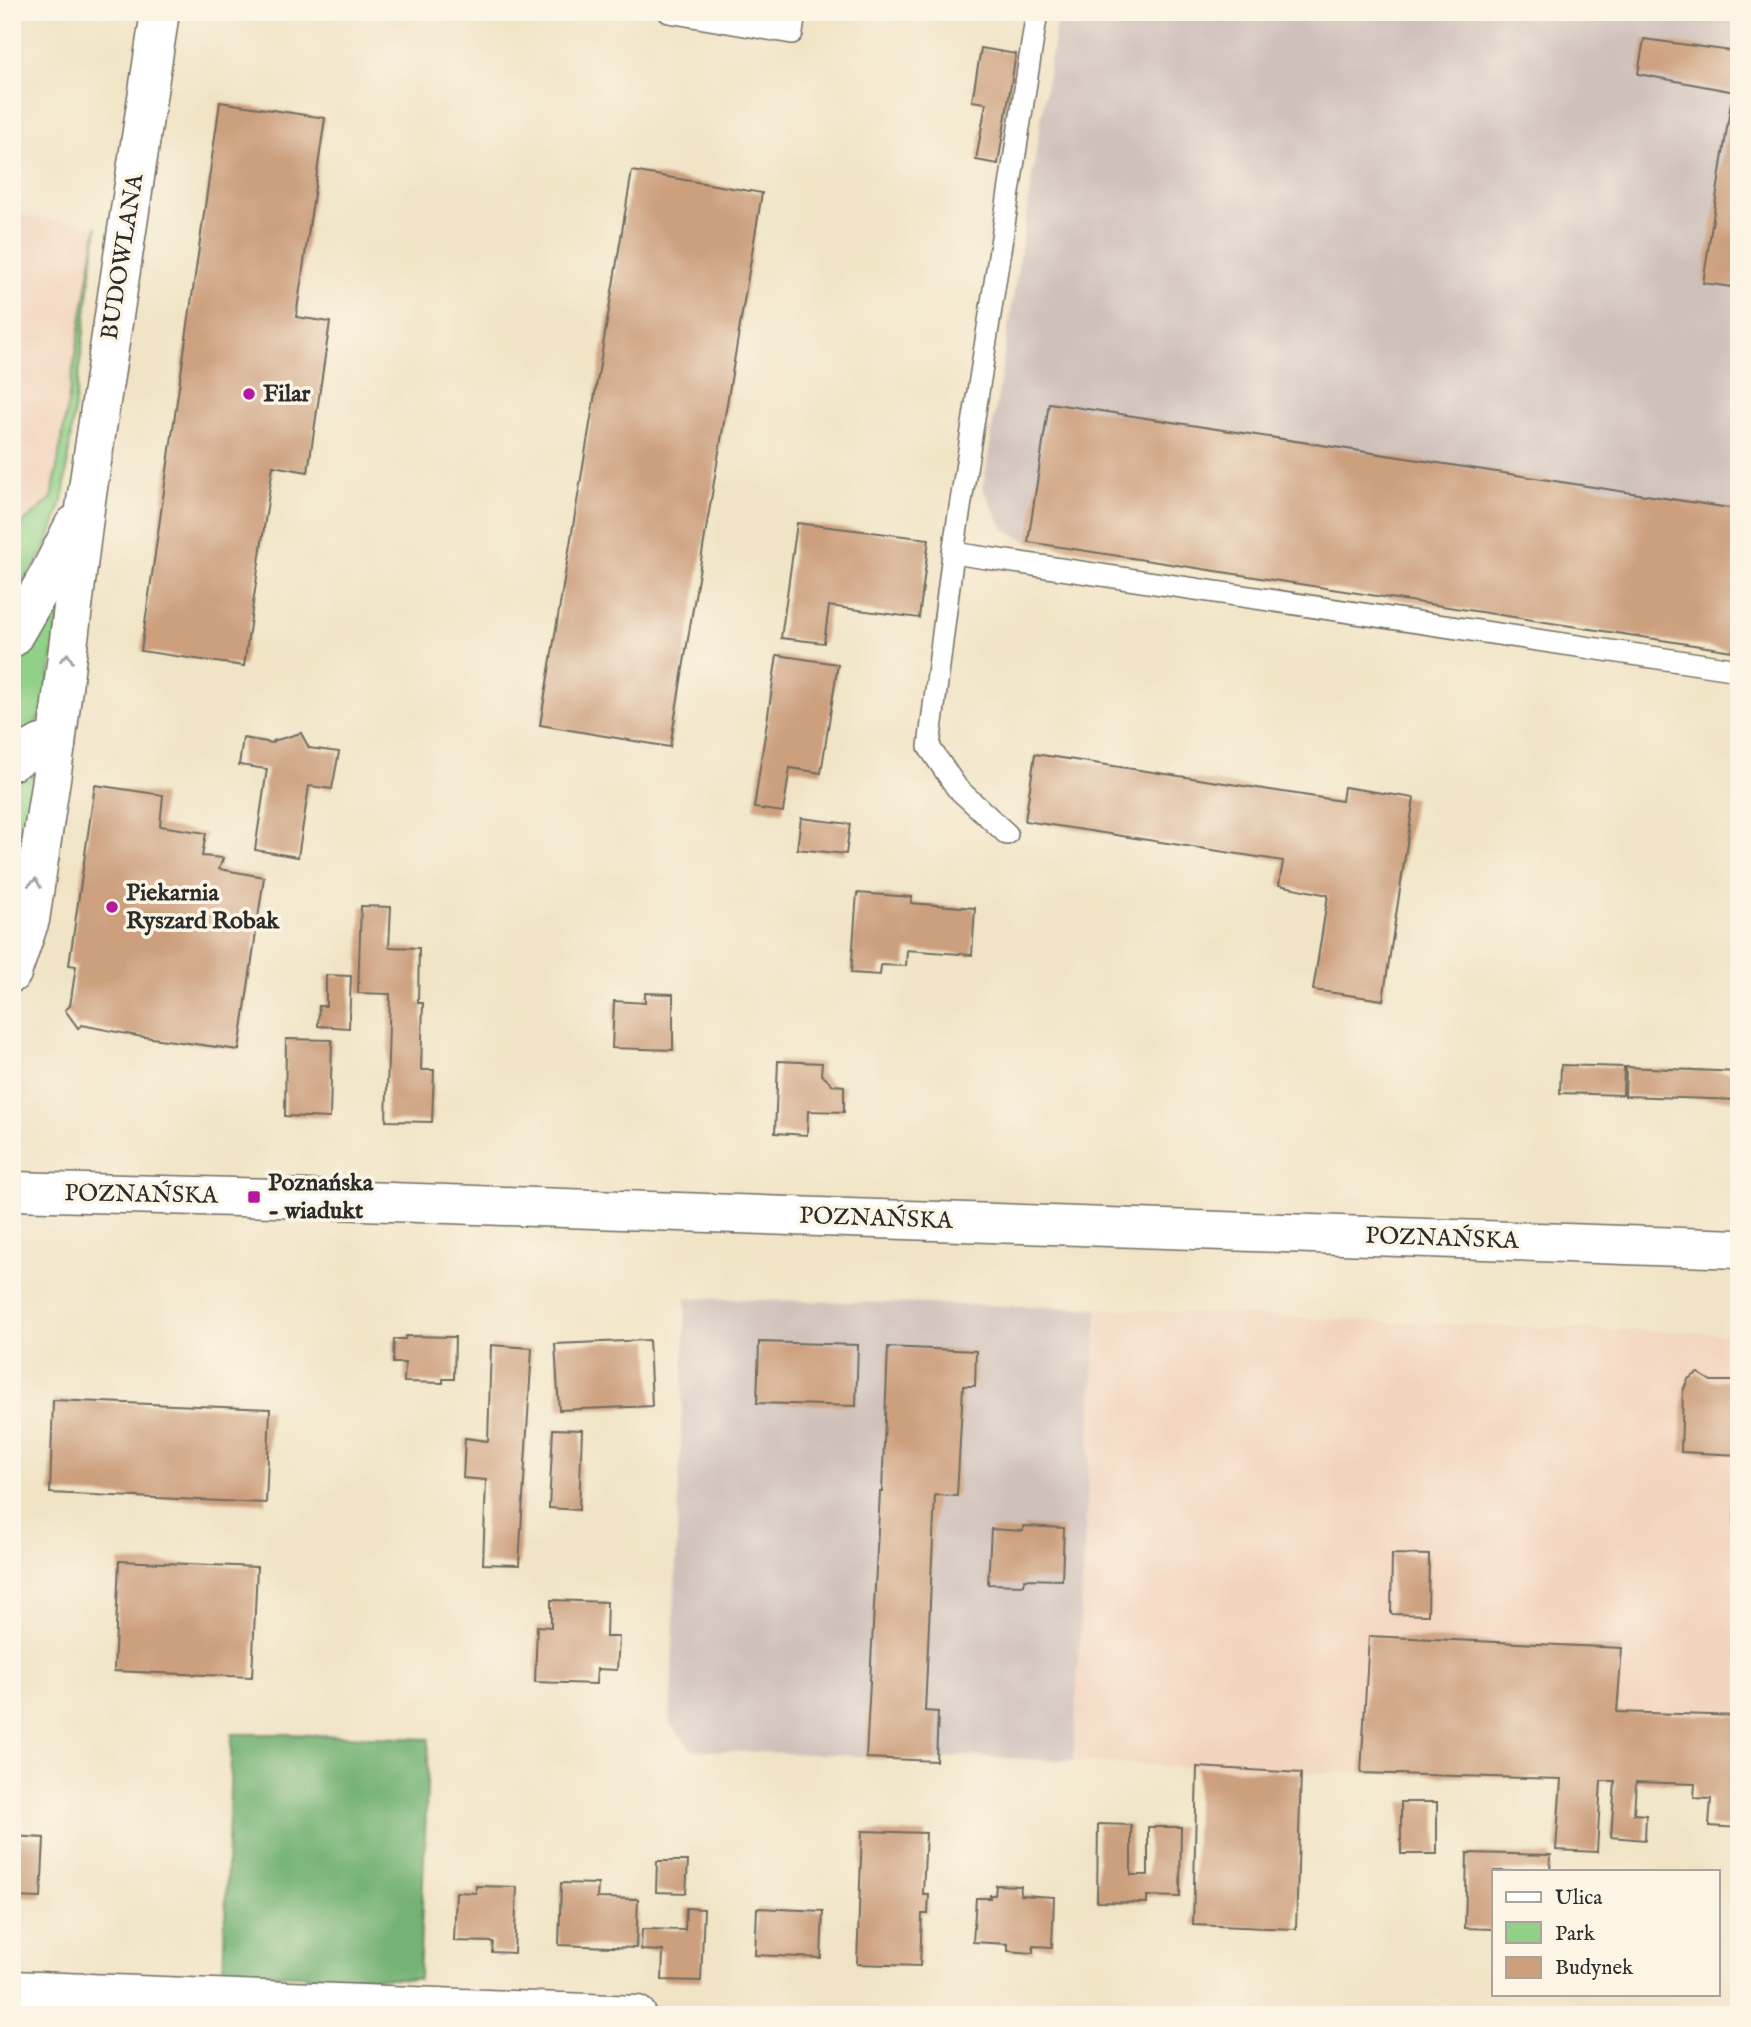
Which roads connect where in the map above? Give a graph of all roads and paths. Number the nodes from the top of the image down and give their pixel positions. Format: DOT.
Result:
graph roads {
  1 [pos="160,12"];
  2 [pos="669,12"];
  3 [pos="795,12"];
  4 [pos="1037,12"];
  5 [pos="86,501"];
  6 [pos="953,553"];
  7 [pos="15,627"];
  8 [pos="1739,670"];
  9 [pos="56,745"];
  10 [pos="12,761"];
  11 [pos="1007,834"];
  12 [pos="12,973"];
  13 [pos="12,1191"];
  14 [pos="1739,1249"];
  15 [pos="12,1990"];
  16 [pos="637,2015"];
  1 -- 5 [label="street, BUDOWLANA"];
  2 -- 3 [label="lane"];
  4 -- 6 [label="lane"];
  5 -- 7 [label="street, BUDOWLANA"];
  9 -- 5 [label="street, BUDOWLANA, one-way"];
  6 -- 8 [label="lane"];
  6 -- 11 [label="lane"];
  9 -- 10 [label="street"];
  12 -- 9 [label="street, BUDOWLANA, one-way"];
  13 -- 14 [label="street, POZNAŃSKA"];
  15 -- 16 [label="street"];
}
